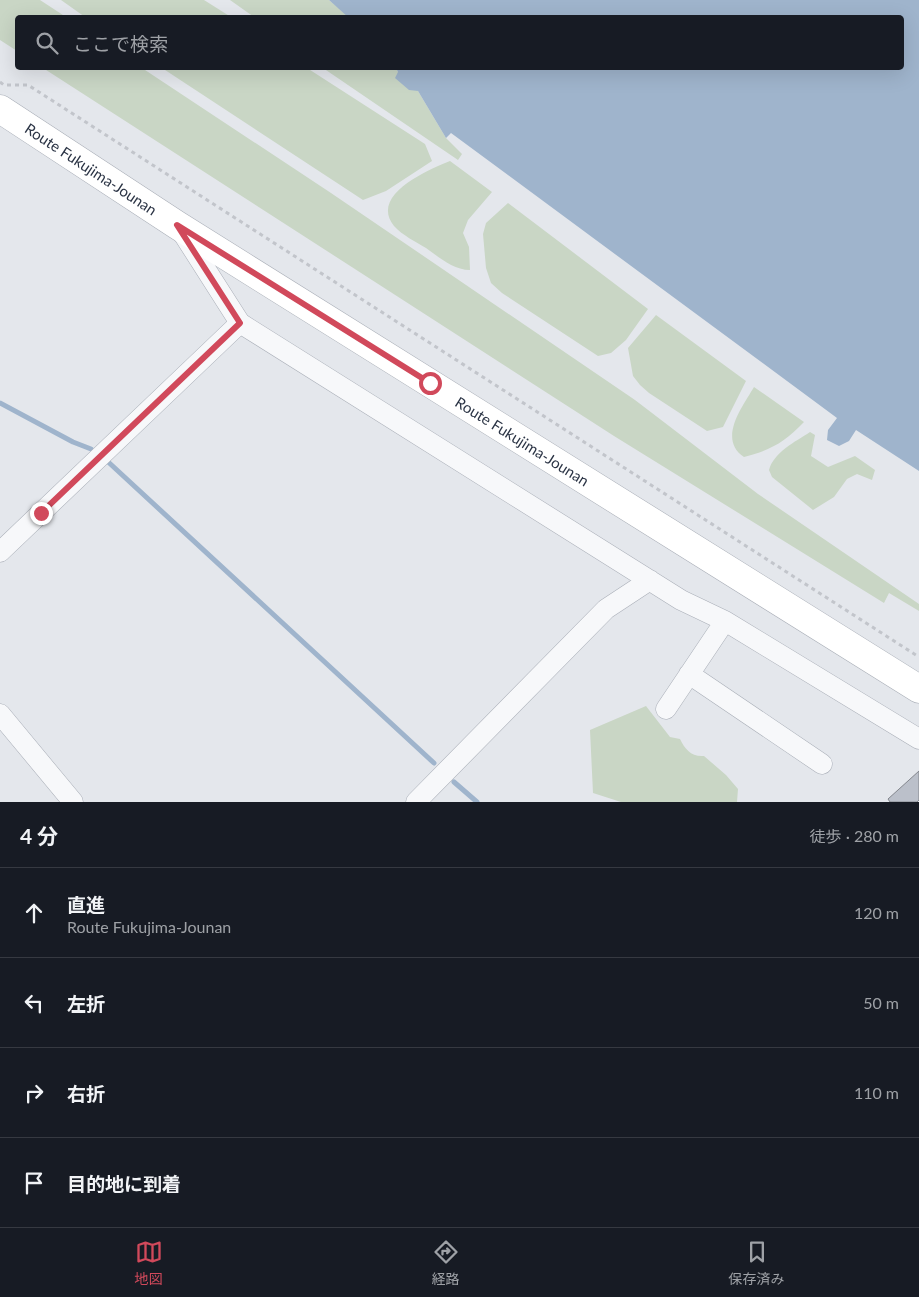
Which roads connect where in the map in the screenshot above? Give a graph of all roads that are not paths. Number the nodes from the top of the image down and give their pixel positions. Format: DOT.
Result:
graph roads {
  1 [pos="0,109"];
  2 [pos="177,225"];
  3 [pos="240,323"];
  4 [pos="0,552"];
  5 [pos="650,580"];
  6 [pos="725,621"];
  7 [pos="689,674"];
  8 [pos="919,689"];
  9 [pos="666,709"];
  10 [pos="0,714"];
  11 [pos="919,739"];
  12 [pos="822,764"];
  13 [pos="73,802"];
  14 [pos="416,802"];
  1 -- 2 [label="main road, Route Fukujima-Jounan"];
  2 -- 3 [label="street"];
  2 -- 8 [label="main road, Route Fukujima-Jounan"];
  3 -- 4 [label="street"];
  3 -- 5 [label="street"];
  5 -- 6 [label="street"];
  5 -- 14 [label="street"];
  6 -- 7 [label="street"];
  6 -- 11 [label="street"];
  7 -- 9 [label="street"];
  7 -- 12 [label="street"];
  10 -- 13 [label="street"];
}
